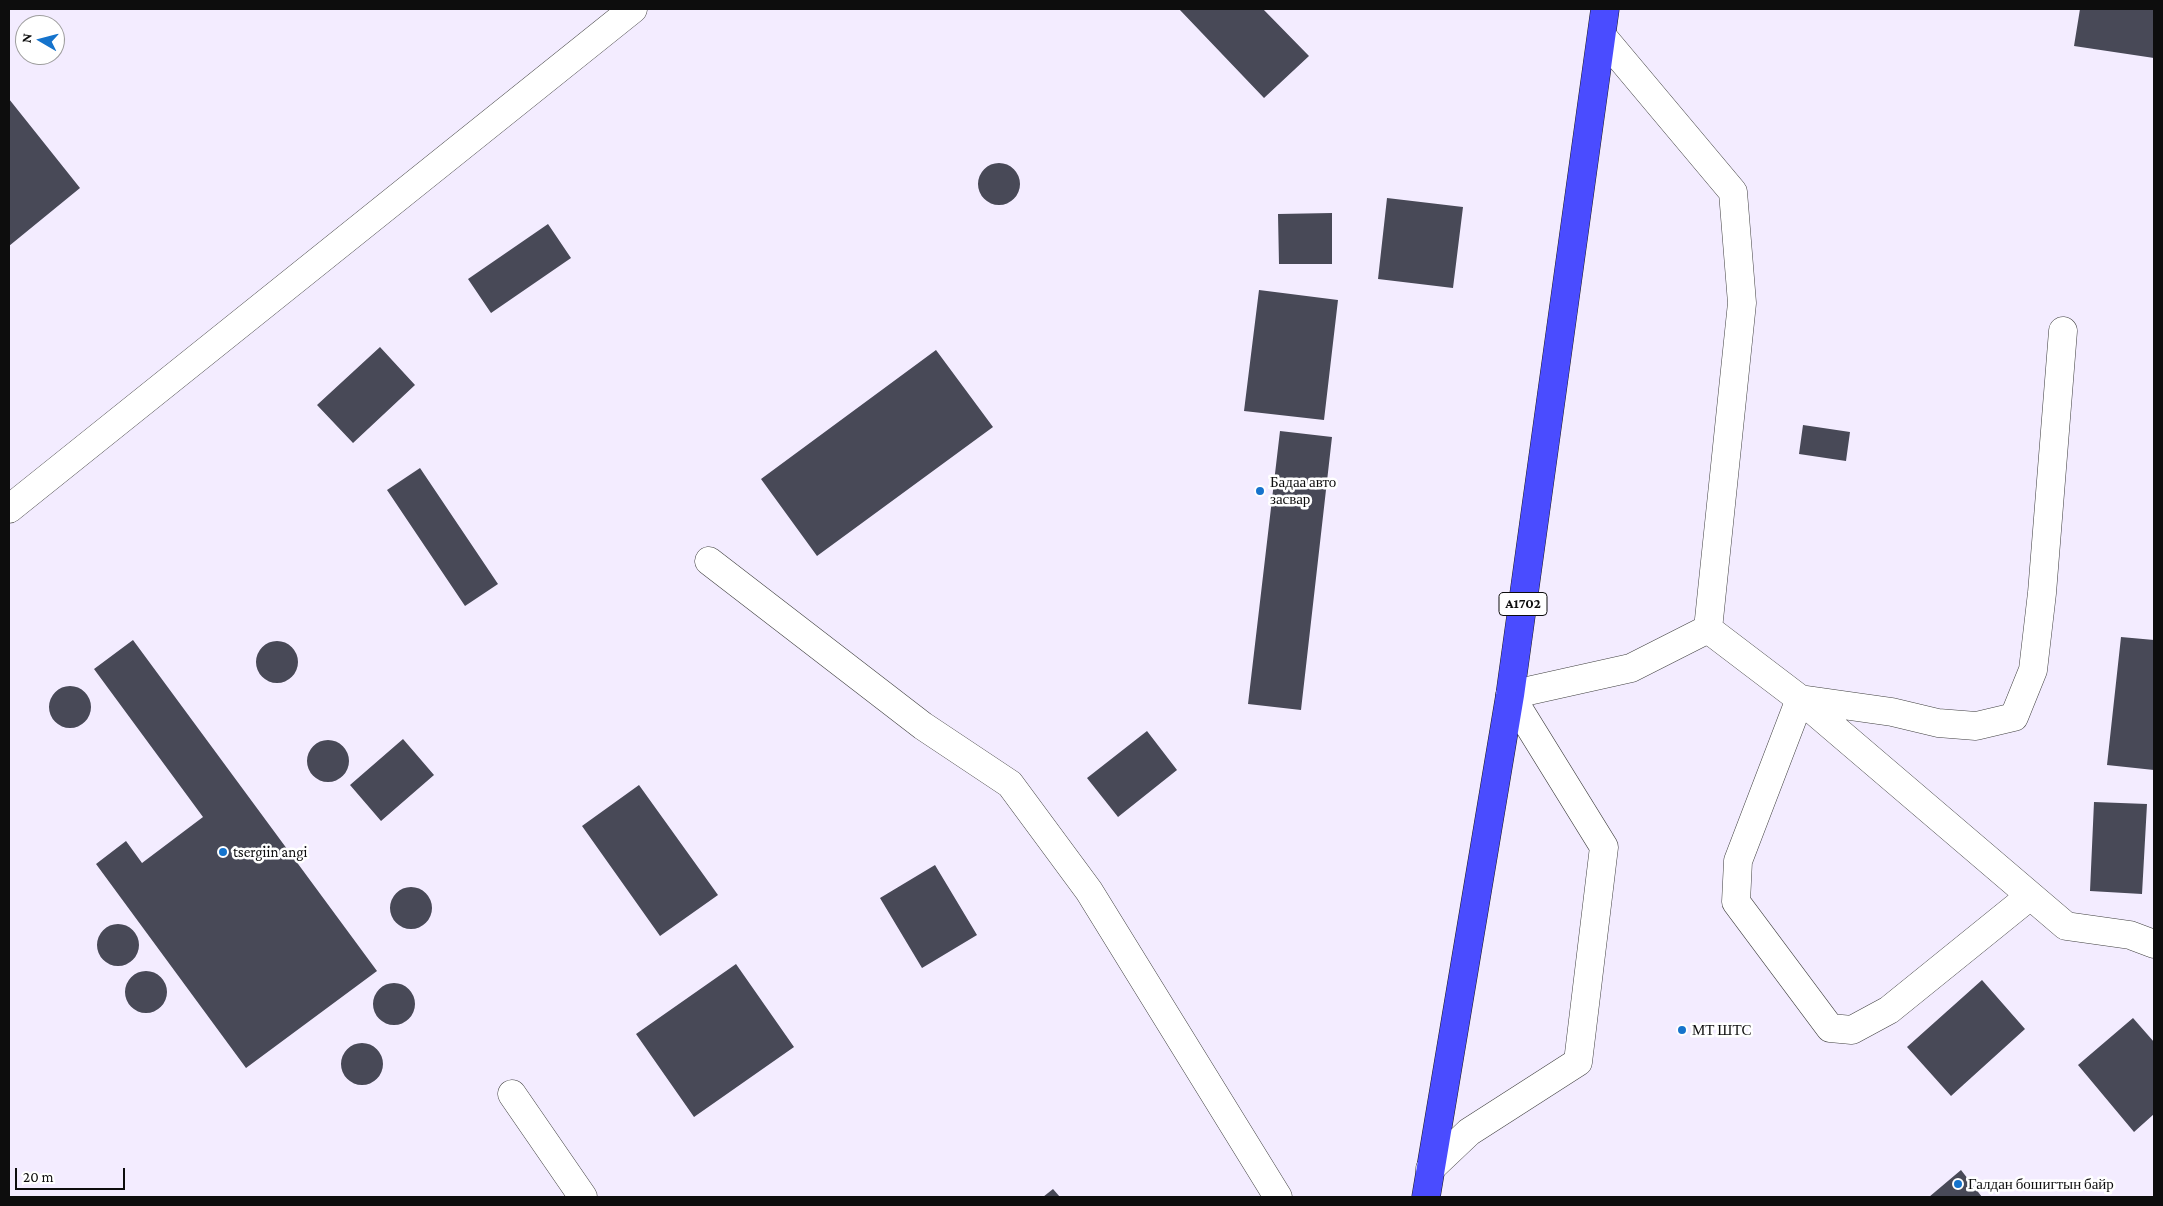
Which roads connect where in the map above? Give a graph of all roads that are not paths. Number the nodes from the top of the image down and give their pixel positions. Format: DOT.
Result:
graph roads {
  1 [pos="633,9"];
  2 [pos="1605,9"];
  3 [pos="1603,37"];
  4 [pos="2063,331"];
  5 [pos="9,509"];
  6 [pos="709,561"];
  7 [pos="1708,629"];
  8 [pos="1510,695"];
  9 [pos="1800,699"];
  10 [pos="2030,896"];
  11 [pos="2154,944"];
  12 [pos="512,1094"];
  13 [pos="1430,1169"];
  14 [pos="583,1197"];
  15 [pos="1278,1197"];
  16 [pos="1426,1197"];
  1 -- 5 [label="street"];
  2 -- 3 [label="highway, A1702"];
  3 -- 7 [label="street"];
  3 -- 8 [label="highway, A1702"];
  4 -- 9 [label="street"];
  6 -- 15 [label="street"];
  7 -- 8 [label="street"];
  7 -- 9 [label="street"];
  8 -- 13 [label="highway, A1702"];
  8 -- 13 [label="street"];
  9 -- 10 [label="street"];
  9 -- 10 [label="street"];
  10 -- 11 [label="street"];
  12 -- 14 [label="street"];
  13 -- 16 [label="highway, A1702"];
}
